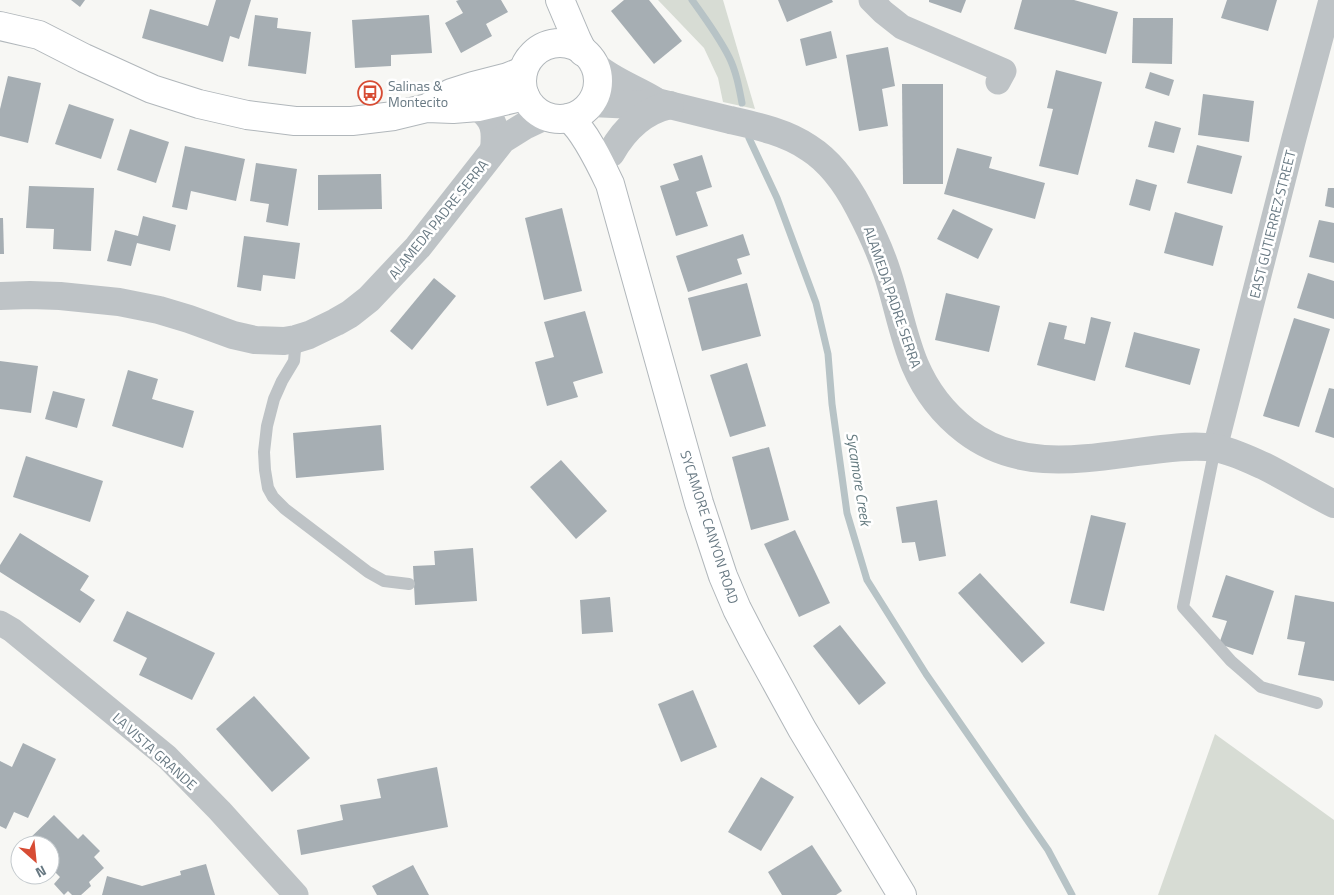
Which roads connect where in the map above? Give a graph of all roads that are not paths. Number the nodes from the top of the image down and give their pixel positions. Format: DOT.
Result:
graph roads {
  1 [pos="552,0"];
  2 [pos="560,0"];
  3 [pos="871,0"];
  4 [pos="1331,0"];
  5 [pos="0,26"];
  6 [pos="545,46"];
  7 [pos="588,58"];
  8 [pos="998,82"];
  9 [pos="524,88"];
  10 [pos="663,104"];
  11 [pos="478,106"];
  12 [pos="427,108"];
  13 [pos="574,110"];
  14 [pos="498,145"];
  15 [pos="610,153"];
  16 [pos="610,184"];
  17 [pos="0,296"];
  18 [pos="296,339"];
  19 [pos="1215,448"];
  20 [pos="1334,504"];
  21 [pos="410,584"];
  22 [pos="0,622"];
  23 [pos="1317,703"];
  24 [pos="296,895"];
  25 [pos="902,895"];
  1 -- 6 [label="main road"];
  2 -- 7 [label="main road"];
  3 -- 8 [label="street"];
  4 -- 19 [label="street, EAST GUTIERREZ STREET"];
  5 -- 12 [label="main road"];
  6 -- 7 [label="main road"];
  6 -- 9 [label="main road"];
  7 -- 10 [label="street, ALAMEDA PADRE SERRA"];
  7 -- 13 [label="main road"];
  9 -- 11 [label="main road"];
  9 -- 12 [label="main road"];
  9 -- 13 [label="main road"];
  9 -- 14 [label="street, ALAMEDA PADRE SERRA"];
  10 -- 13 [label="street, ALAMEDA PADRE SERRA"];
  10 -- 15 [label="street"];
  10 -- 19 [label="street, ALAMEDA PADRE SERRA"];
  11 -- 12 [label="main road"];
  11 -- 14 [label="street"];
  13 -- 14 [label="street, ALAMEDA PADRE SERRA"];
  13 -- 15 [label="main road, SYCAMORE CANYON ROAD"];
  13 -- 16 [label="main road, SYCAMORE CANYON ROAD"];
  14 -- 18 [label="street, ALAMEDA PADRE SERRA"];
  15 -- 16 [label="main road, SYCAMORE CANYON ROAD"];
  16 -- 25 [label="main road, SYCAMORE CANYON ROAD"];
  17 -- 18 [label="street, ALAMEDA PADRE SERRA"];
  18 -- 21 [label="lane"];
  19 -- 20 [label="street, ALAMEDA PADRE SERRA"];
  19 -- 23 [label="lane"];
  22 -- 24 [label="street, LA VISTA GRANDE"];
}
